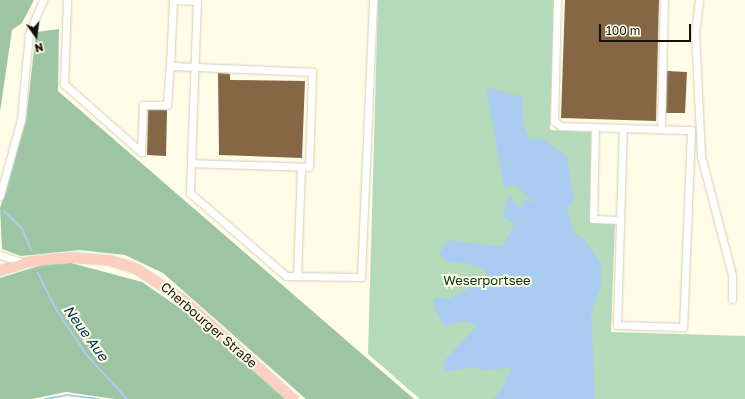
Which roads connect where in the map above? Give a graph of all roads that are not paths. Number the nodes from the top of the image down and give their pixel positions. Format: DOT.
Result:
graph roads {
  1 [pos="43,0"];
  2 [pos="67,0"];
  3 [pos="173,0"];
  4 [pos="176,0"];
  5 [pos="373,0"];
  6 [pos="557,0"];
  7 [pos="664,0"];
  8 [pos="699,0"];
  9 [pos="197,1"];
  10 [pos="170,66"];
  11 [pos="194,66"];
  12 [pos="595,127"];
  13 [pos="624,128"];
  14 [pos="661,128"];
  15 [pos="191,163"];
  16 [pos="301,167"];
  17 [pos="0,196"];
  18 [pos="620,220"];
  19 [pos="0,255"];
  20 [pos="24,262"];
  21 [pos="0,270"];
  22 [pos="297,276"];
  23 [pos="732,299"];
  24 [pos="293,399"];
  1 -- 17 [label="street"];
  2 -- 10 [label="street"];
  3 -- 10 [label="street"];
  4 -- 9 [label="street"];
  5 -- 22 [label="street"];
  6 -- 12 [label="street"];
  7 -- 14 [label="street"];
  8 -- 23 [label="street"];
  9 -- 11 [label="street"];
  10 -- 11 [label="street"];
  11 -- 15 [label="street"];
  11 -- 16 [label="street"];
  12 -- 13 [label="street"];
  12 -- 18 [label="street"];
  13 -- 14 [label="street"];
  13 -- 18 [label="street"];
  14 -- 18 [label="street"];
  15 -- 16 [label="street"];
  15 -- 22 [label="street"];
  16 -- 22 [label="street"];
  19 -- 20 [label="street"];
  20 -- 21 [label="main road, Cherbourger Straße"];
  20 -- 24 [label="main road, Cherbourger Straße"];
}
